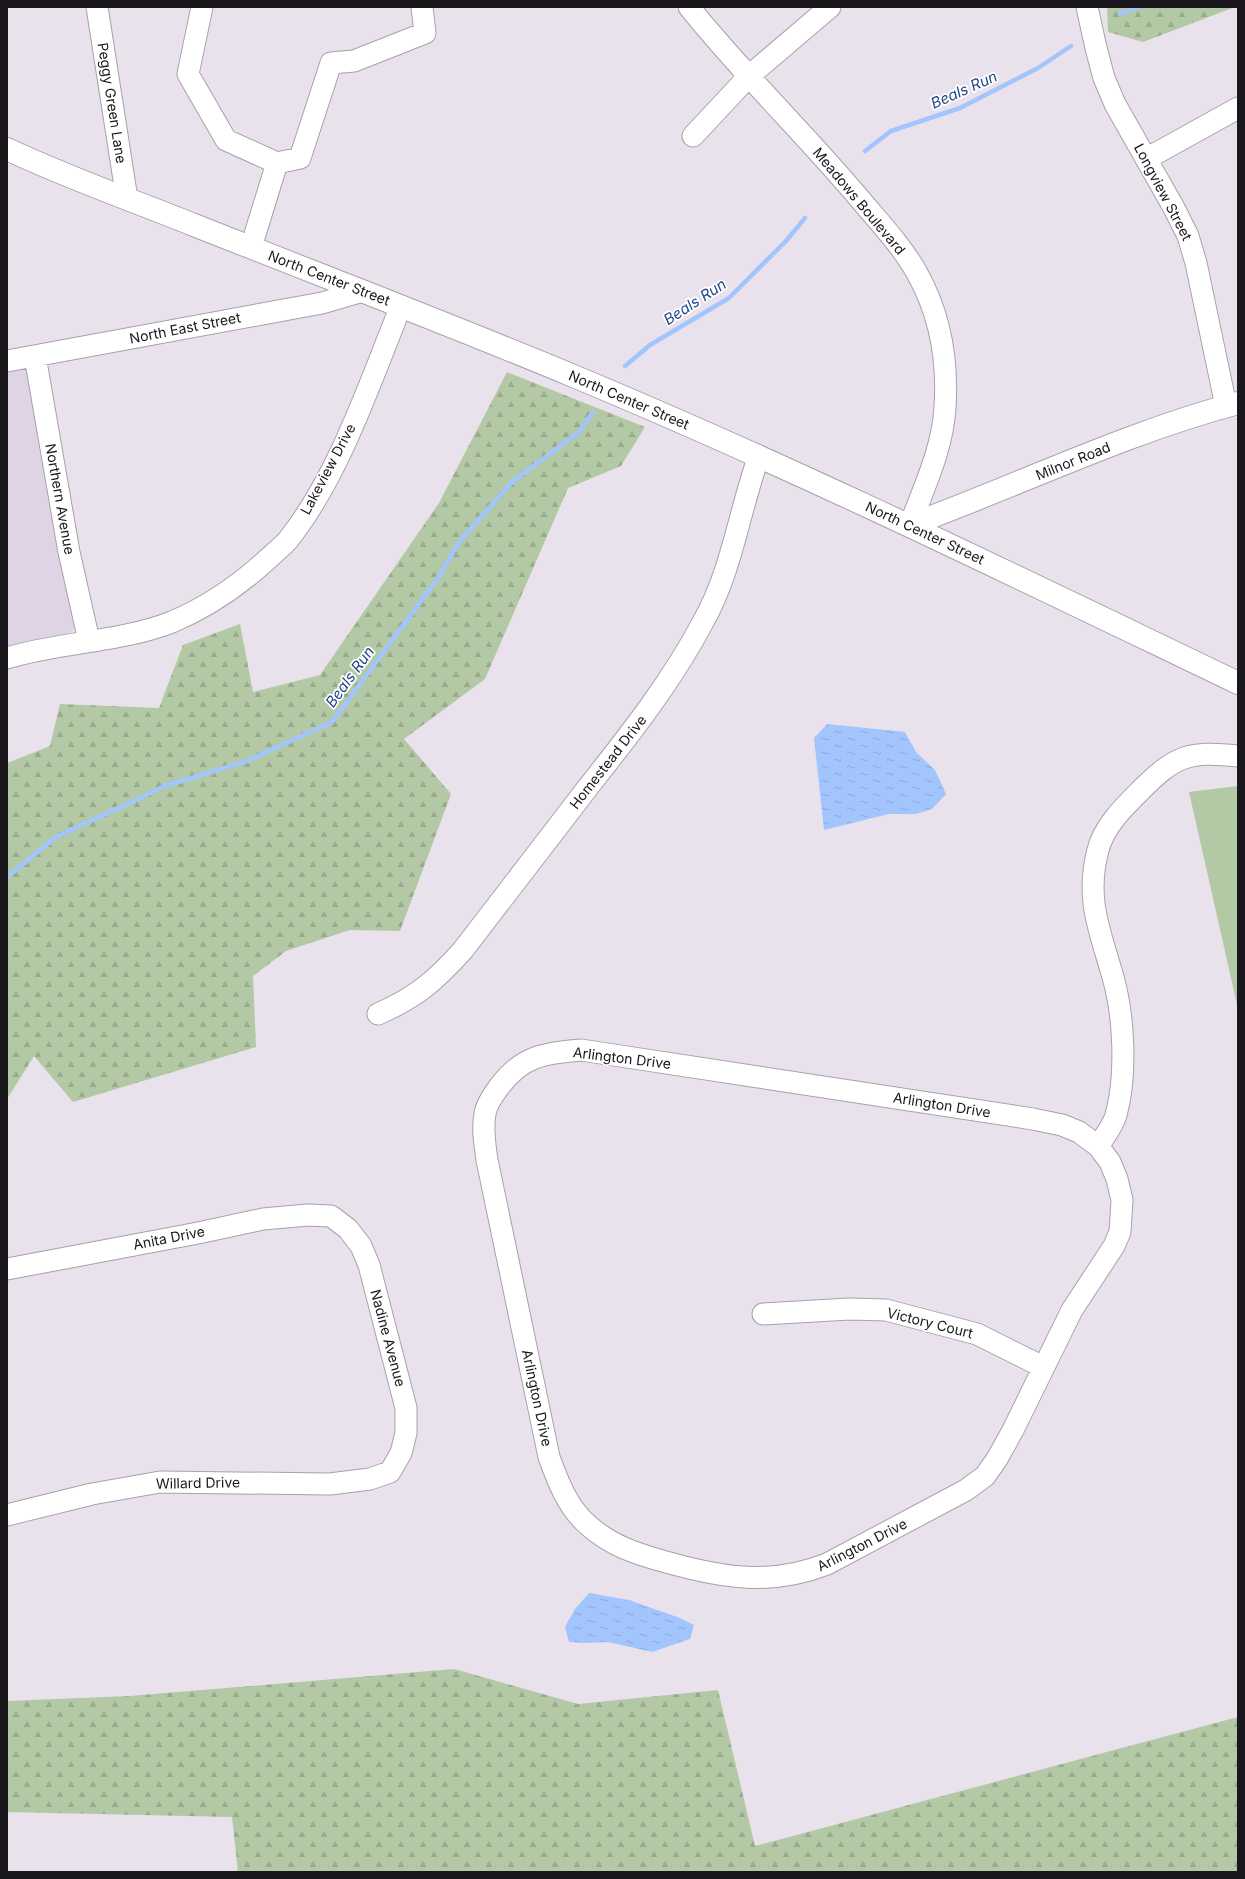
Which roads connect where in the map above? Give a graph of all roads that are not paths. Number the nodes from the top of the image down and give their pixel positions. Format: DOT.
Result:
graph roads {
  1 [pos="97,7"];
  2 [pos="202,7"];
  3 [pos="422,7"];
  4 [pos="689,7"];
  5 [pos="830,7"];
  6 [pos="1087,7"];
  7 [pos="749,76"];
  8 [pos="1238,108"];
  9 [pos="693,136"];
  10 [pos="7,149"];
  11 [pos="1146,159"];
  12 [pos="277,163"];
  13 [pos="127,199"];
  14 [pos="251,247"];
  15 [pos="363,291"];
  16 [pos="401,306"];
  17 [pos="35,356"];
  18 [pos="7,362"];
  19 [pos="1232,404"];
  20 [pos="759,456"];
  21 [pos="910,524"];
  22 [pos="89,641"];
  23 [pos="7,658"];
  24 [pos="1238,683"];
  25 [pos="1238,756"];
  26 [pos="378,1014"];
  27 [pos="1098,1146"];
  28 [pos="331,1216"];
  29 [pos="7,1269"];
  30 [pos="763,1314"];
  31 [pos="1043,1367"];
  32 [pos="390,1472"];
  33 [pos="7,1516"];
  1 -- 13 [label="street, Peggy Green Lane"];
  2 -- 12 [label="street"];
  3 -- 12 [label="street"];
  4 -- 7 [label="street, Meadows Boulevard"];
  5 -- 7 [label="street"];
  6 -- 11 [label="street, Longview Street"];
  7 -- 9 [label="street"];
  7 -- 21 [label="street, Meadows Boulevard"];
  8 -- 11 [label="street"];
  10 -- 13 [label="main road, North Center Street"];
  11 -- 19 [label="street, Longview Street"];
  12 -- 14 [label="street"];
  13 -- 14 [label="main road, North Center Street"];
  14 -- 15 [label="main road, North Center Street"];
  15 -- 16 [label="main road, North Center Street"];
  15 -- 17 [label="street, North East Street"];
  16 -- 20 [label="main road, North Center Street"];
  16 -- 22 [label="street, Lakeview Drive"];
  17 -- 18 [label="street, North East Street"];
  17 -- 22 [label="street, Northern Avenue"];
  19 -- 21 [label="main road, Milnor Road"];
  20 -- 21 [label="main road, North Center Street"];
  20 -- 26 [label="street, Homestead Drive"];
  21 -- 24 [label="main road, North Center Street"];
  22 -- 23 [label="street, Lakeview Drive"];
  25 -- 27 [label="street"];
  27 -- 31 [label="street, Arlington Drive"];
  27 -- 31 [label="street, Arlington Drive"];
  28 -- 29 [label="street, Anita Drive"];
  28 -- 32 [label="street, Nadine Avenue"];
  30 -- 31 [label="street, Victory Court"];
  32 -- 33 [label="street, Willard Drive"];
}
